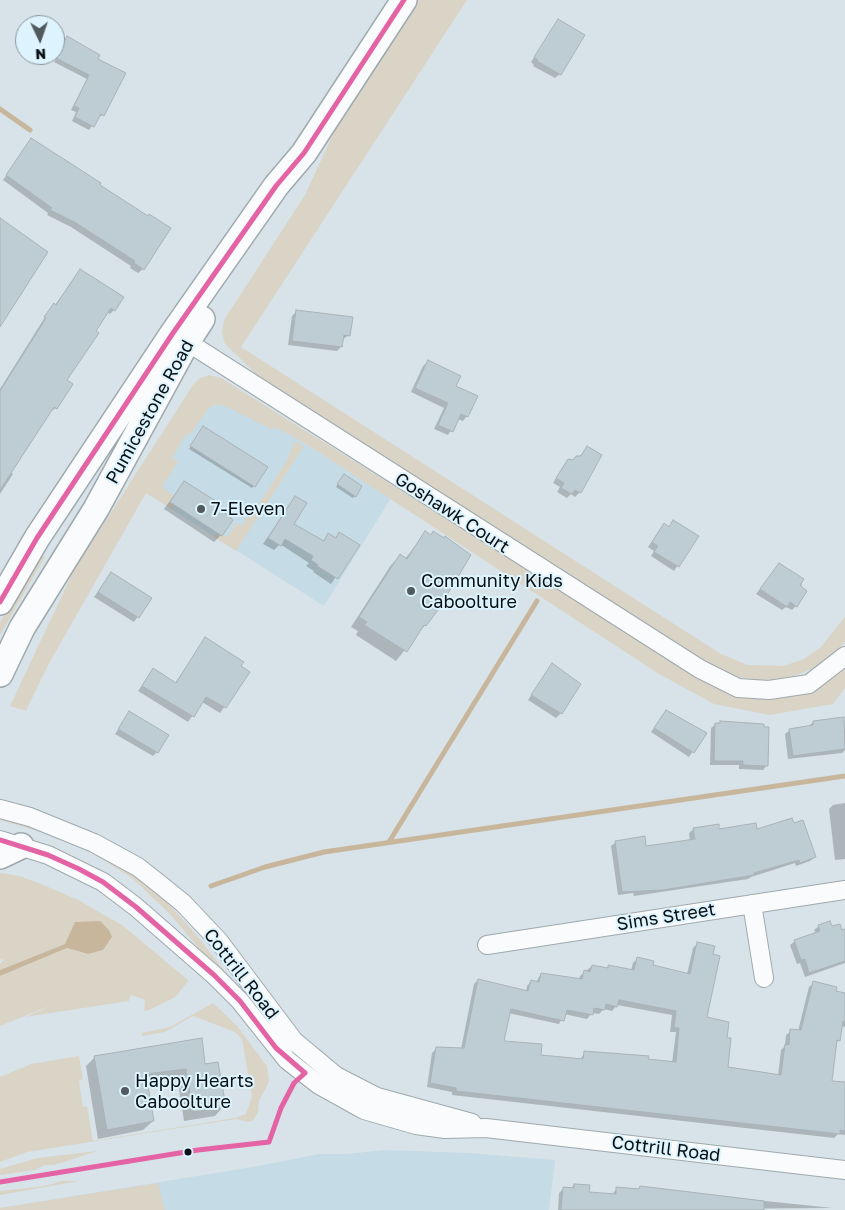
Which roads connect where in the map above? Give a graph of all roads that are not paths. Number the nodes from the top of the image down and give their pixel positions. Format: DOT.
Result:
graph roads {
  1 [pos="404,0"];
  2 [pos="180,338"];
  3 [pos="0,602"];
  4 [pos="845,656"];
  5 [pos="0,674"];
  6 [pos="0,809"];
  7 [pos="7,847"];
  8 [pos="845,890"];
  9 [pos="752,904"];
  10 [pos="487,945"];
  11 [pos="764,978"];
  12 [pos="486,1128"];
  13 [pos="845,1170"];
  1 -- 2 [label="main road, Pumicestone Road"];
  2 -- 3 [label="main road, Pumicestone Road"];
  2 -- 4 [label="street, Goshawk Court"];
  2 -- 5 [label="main road, Pumicestone Road"];
  6 -- 12 [label="street, Cottrill Road"];
  7 -- 12 [label="street, Cottrill Road"];
  8 -- 9 [label="street, Sims Street"];
  9 -- 10 [label="street, Sims Street"];
  9 -- 11 [label="street"];
  12 -- 13 [label="street, Cottrill Road"];
}
